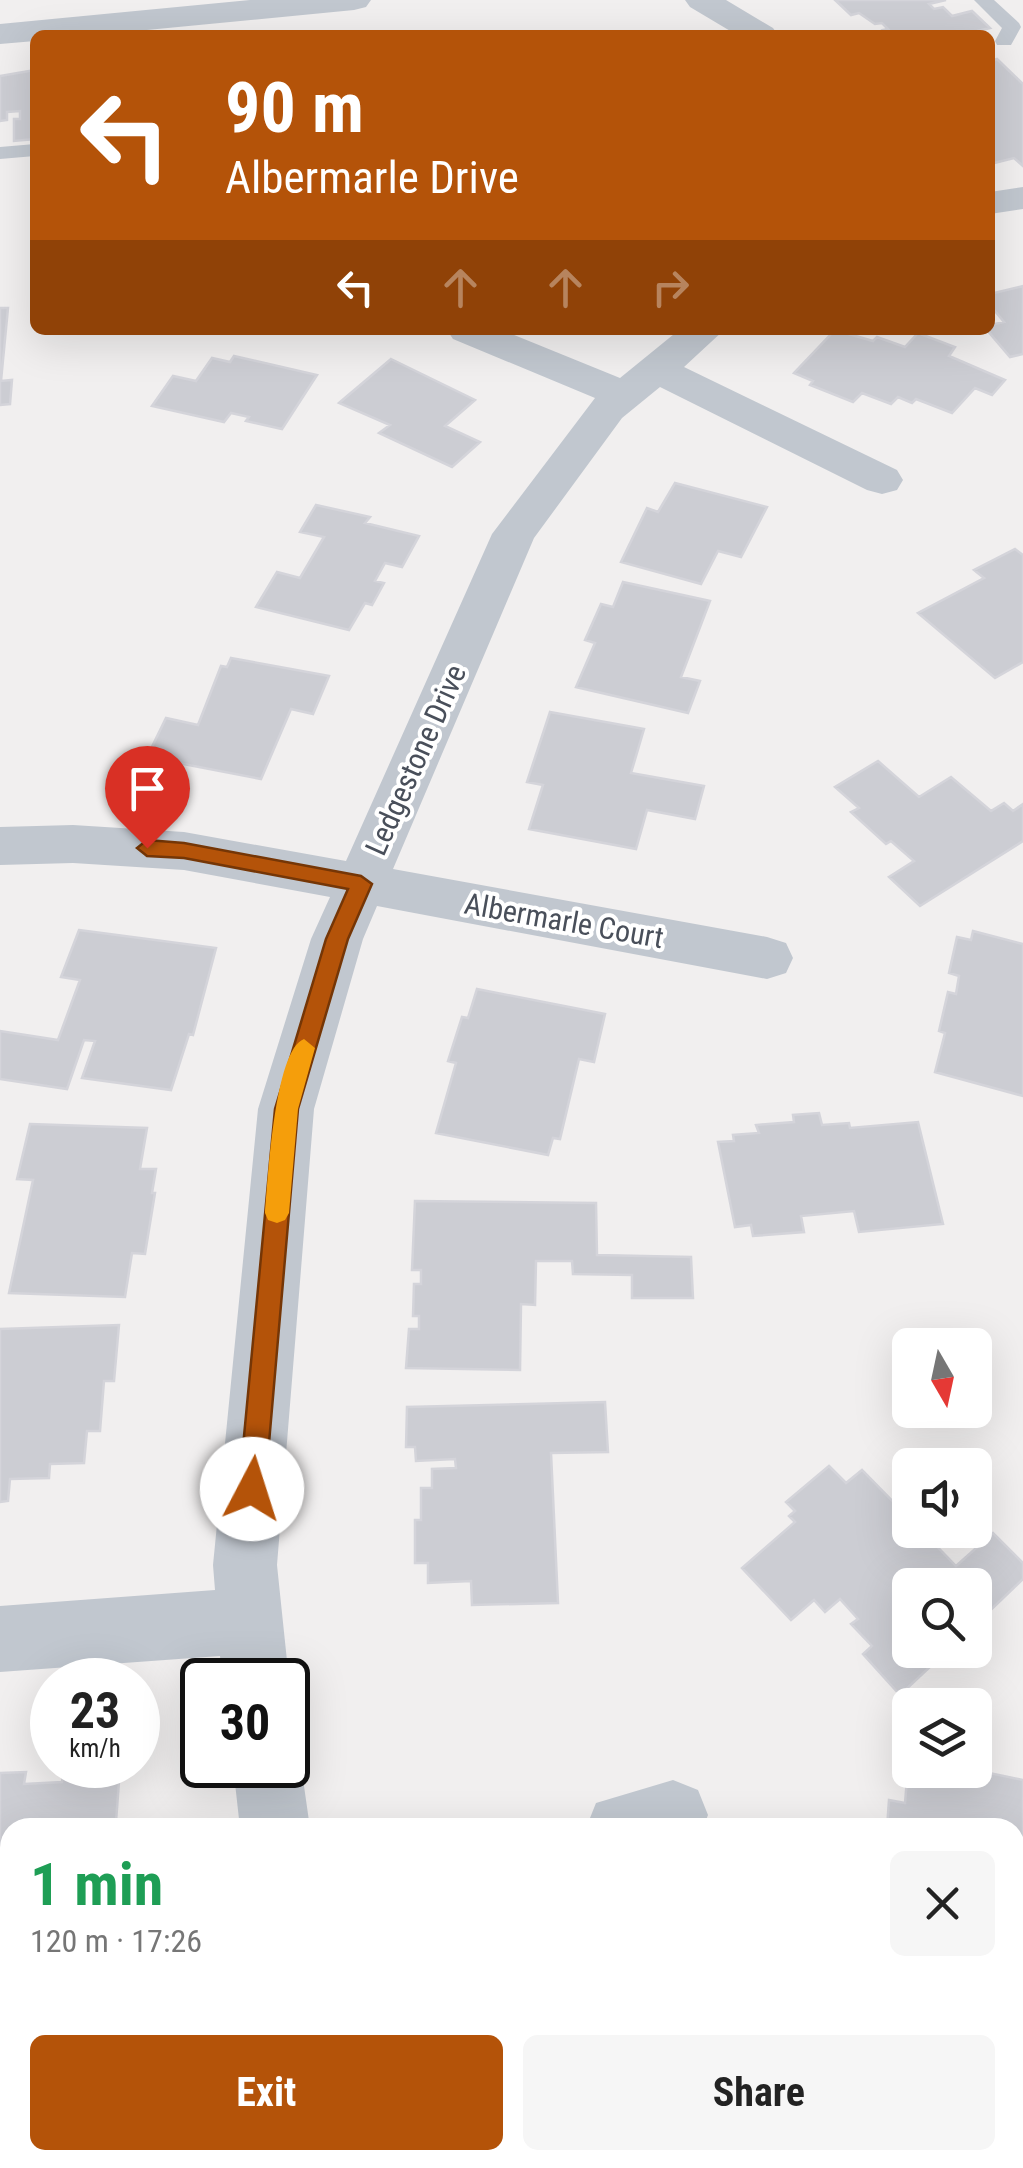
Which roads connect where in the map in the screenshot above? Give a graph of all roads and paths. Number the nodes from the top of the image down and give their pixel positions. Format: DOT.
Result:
graph roads {
  1 [pos="354,0"];
  2 [pos="705,0"];
  3 [pos="982,0"];
  4 [pos="42,30"];
  5 [pos="753,30"];
  6 [pos="30,31"];
  7 [pos="0,34"];
  8 [pos="1006,42"];
  9 [pos="30,150"];
  10 [pos="0,153"];
  11 [pos="1023,198"];
  12 [pos="995,202"];
  13 [pos="484,335"];
  14 [pos="698,335"];
  15 [pos="641,382"];
  16 [pos="882,480"];
  17 [pos="0,846"];
  18 [pos="361,884"];
  19 [pos="767,958"];
  20 [pos="0,1639"];
  21 [pos="252,1650"];
  22 [pos="270,1788"];
  23 [pos="274,1818"];
  1 -- 4 [label="street"];
  2 -- 5 [label="street"];
  3 -- 8 [label="lane"];
  6 -- 7 [label="street"];
  9 -- 10 [label="lane"];
  11 -- 12 [label="street"];
  13 -- 15 [label="street"];
  14 -- 15 [label="street, Ledgestone Drive"];
  15 -- 16 [label="street"];
  15 -- 18 [label="street, Ledgestone Drive"];
  17 -- 18 [label="street, Albermarle Court"];
  18 -- 19 [label="street, Albermarle Court"];
  18 -- 21 [label="street, Ledgestone Drive"];
  20 -- 21 [label="street"];
  22 -- 23 [label="street"];
}
